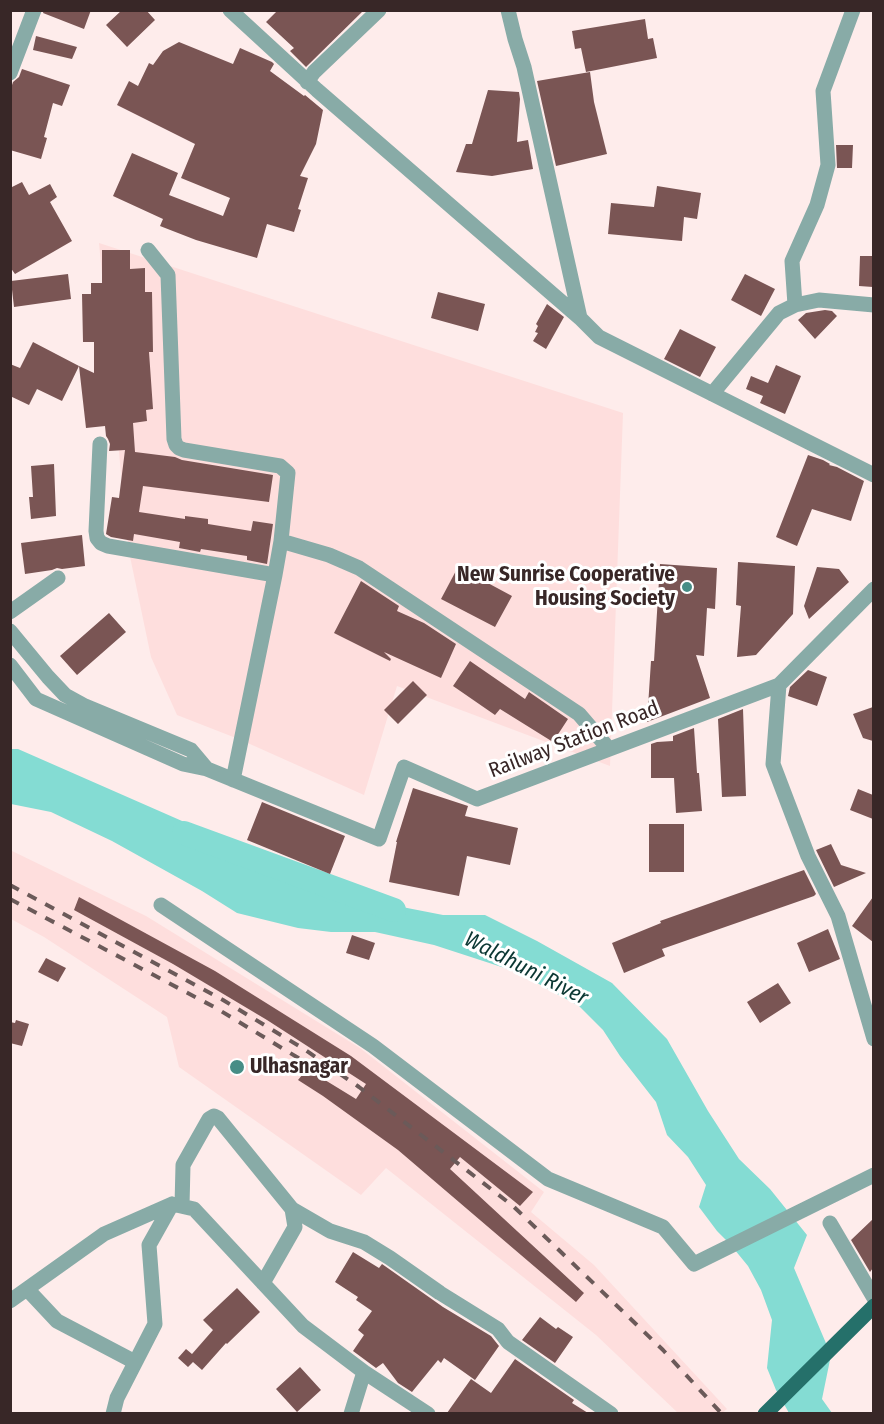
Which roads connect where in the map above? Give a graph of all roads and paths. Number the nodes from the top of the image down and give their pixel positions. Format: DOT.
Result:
graph roads {
  1 [pos="34,10"];
  2 [pos="230,10"];
  3 [pos="379,10"];
  4 [pos="508,10"];
  5 [pos="853,10"];
  6 [pos="10,73"];
  7 [pos="308,82"];
  8 [pos="148,250"];
  9 [pos="795,305"];
  10 [pos="873,305"];
  11 [pos="580,318"];
  12 [pos="712,394"];
  13 [pos="100,444"];
  14 [pos="873,475"];
  15 [pos="281,542"];
  16 [pos="275,575"];
  17 [pos="58,578"];
  18 [pos="873,589"];
  19 [pos="10,612"];
  20 [pos="10,631"];
  21 [pos="10,665"];
  22 [pos="778,685"];
  23 [pos="609,749"];
  24 [pos="207,769"];
  25 [pos="233,780"];
  26 [pos="161,905"];
  27 [pos="873,1032"];
  28 [pos="873,1175"];
  29 [pos="177,1205"];
  30 [pos="291,1209"];
  31 [pos="830,1223"];
  32 [pos="262,1282"];
  33 [pos="27,1289"];
  34 [pos="873,1298"];
  35 [pos="10,1301"];
  36 [pos="873,1306"];
  37 [pos="135,1362"];
  38 [pos="364,1372"];
  39 [pos="113,1413"];
  40 [pos="351,1413"];
  41 [pos="428,1413"];
  42 [pos="611,1413"];
  43 [pos="765,1413"];
  1 -- 6 [label="street"];
  2 -- 7 [label="street"];
  3 -- 7 [label="street"];
  4 -- 11 [label="street"];
  5 -- 9 [label="street"];
  7 -- 11 [label="street"];
  8 -- 15 [label="street"];
  9 -- 10 [label="street"];
  9 -- 12 [label="street"];
  11 -- 12 [label="street"];
  12 -- 14 [label="street"];
  13 -- 16 [label="street"];
  15 -- 16 [label="street"];
  15 -- 23 [label="street"];
  16 -- 25 [label="street"];
  17 -- 19 [label="street"];
  18 -- 22 [label="street, Railway Station Road"];
  20 -- 24 [label="street, Railway Station Road"];
  21 -- 24 [label="street, Railway Station Road"];
  22 -- 23 [label="street, Railway Station Road"];
  22 -- 27 [label="street"];
  23 -- 25 [label="street, Railway Station Road"];
  24 -- 25 [label="street, Railway Station Road"];
  26 -- 28 [label="street"];
  29 -- 30 [label="street"];
  29 -- 32 [label="street"];
  29 -- 33 [label="street"];
  29 -- 37 [label="street"];
  30 -- 32 [label="street"];
  30 -- 42 [label="street"];
  31 -- 34 [label="street"];
  32 -- 38 [label="street"];
  33 -- 35 [label="street"];
  33 -- 37 [label="street"];
  36 -- 43 [label="main road"];
  37 -- 39 [label="street"];
  38 -- 40 [label="street"];
  38 -- 41 [label="street"];
}
